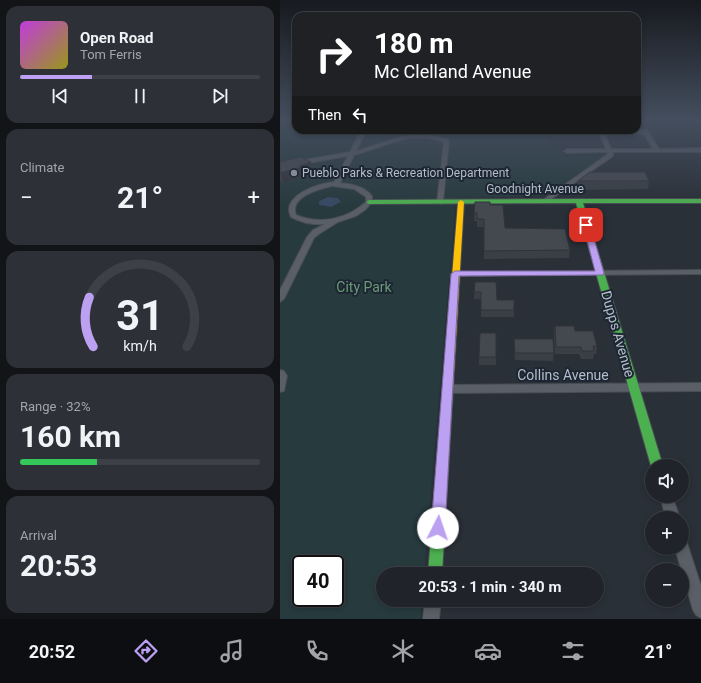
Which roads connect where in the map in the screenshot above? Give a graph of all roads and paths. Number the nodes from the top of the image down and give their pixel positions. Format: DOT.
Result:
graph roads {
  1 [pos="355,149"];
  2 [pos="366,149"];
  3 [pos="446,149"];
  4 [pos="657,150"];
  5 [pos="701,150"];
  6 [pos="567,151"];
  7 [pos="610,151"];
  8 [pos="352,154"];
  9 [pos="280,166"];
  10 [pos="336,184"];
  11 [pos="545,201"];
  12 [pos="579,201"];
  13 [pos="701,201"];
  14 [pos="369,202"];
  15 [pos="440,202"];
  16 [pos="460,202"];
  17 [pos="339,220"];
  18 [pos="701,272"];
  19 [pos="600,273"];
  20 [pos="455,274"];
  21 [pos="280,299"];
  22 [pos="280,374"];
  23 [pos="701,387"];
  24 [pos="280,388"];
  25 [pos="633,388"];
  26 [pos="448,389"];
  27 [pos="655,459"];
  28 [pos="684,555"];
  29 [pos="435,567"];
  30 [pos="700,602"];
  31 [pos="432,607"];
  32 [pos="431,619"];
  1 -- 8 [label="street"];
  2 -- 8 [label="street"];
  3 -- 15 [label="street"];
  4 -- 5 [label="street"];
  4 -- 7 [label="street"];
  6 -- 7 [label="street"];
  7 -- 11 [label="street"];
  8 -- 9 [label="street"];
  8 -- 10 [label="street"];
  10 -- 14 [label="street"];
  10 -- 17 [label="street"];
  11 -- 12 [label="street, Goodnight Avenue"];
  11 -- 16 [label="street, Goodnight Avenue"];
  12 -- 13 [label="street, Goodnight Avenue"];
  12 -- 19 [label="street, Dupps Avenue"];
  14 -- 15 [label="street, Goodnight Avenue"];
  14 -- 17 [label="street"];
  15 -- 16 [label="street, Goodnight Avenue"];
  16 -- 20 [label="street"];
  17 -- 21 [label="street"];
  18 -- 19 [label="street"];
  19 -- 20 [label="street"];
  19 -- 25 [label="street, Dupps Avenue"];
  20 -- 26 [label="street"];
  22 -- 24 [label="street"];
  23 -- 25 [label="street, Collins Avenue"];
  25 -- 26 [label="street, Collins Avenue"];
  25 -- 27 [label="street, Dupps Avenue"];
  26 -- 29 [label="street"];
  28 -- 30 [label="street"];
  31 -- 32 [label="street"];
}
